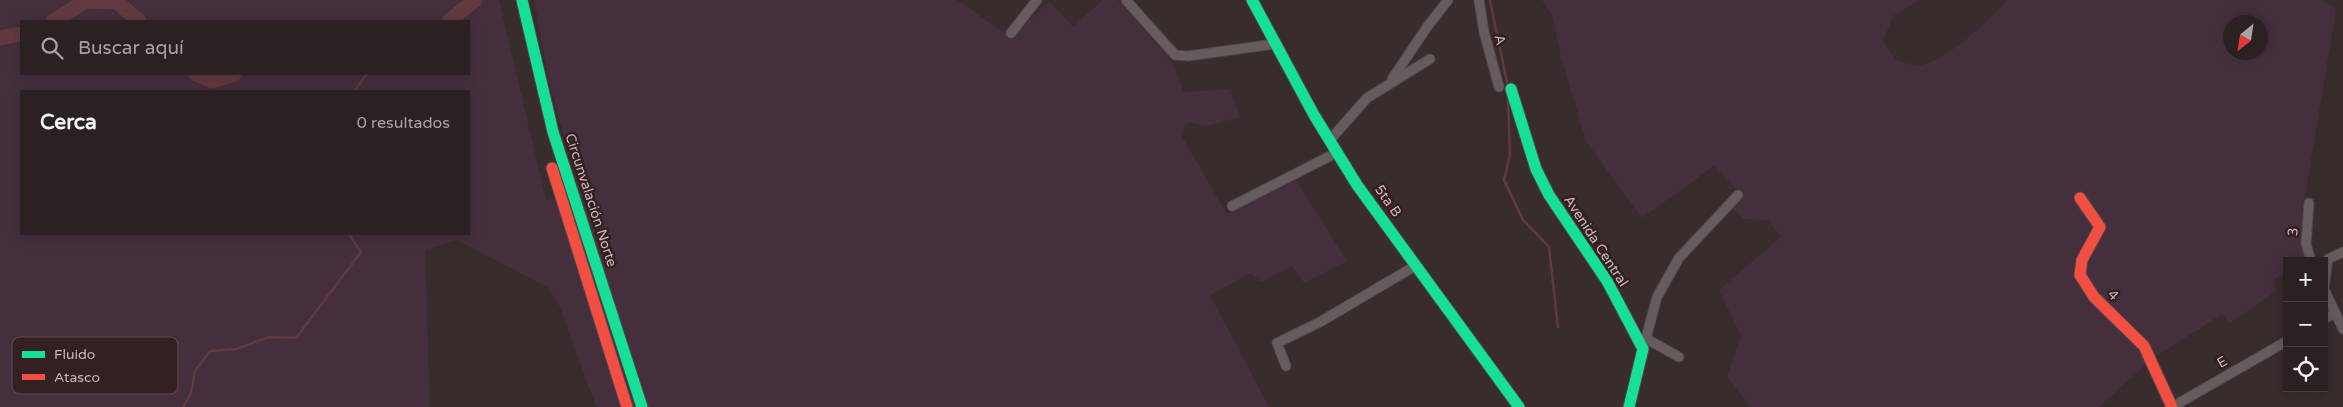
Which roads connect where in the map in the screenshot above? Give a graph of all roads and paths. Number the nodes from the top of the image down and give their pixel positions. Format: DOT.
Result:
graph roads {
  1 [pos="510,0"];
  2 [pos="1037,0"];
  3 [pos="1126,0"];
  4 [pos="1252,0"];
  5 [pos="1448,0"];
  6 [pos="1479,0"];
  7 [pos="520,7"];
  8 [pos="1011,33"];
  9 [pos="1275,44"];
  10 [pos="1430,59"];
  11 [pos="1391,82"];
  12 [pos="1499,87"];
  13 [pos="1511,89"];
  14 [pos="1329,141"];
  15 [pos="1336,153"];
  16 [pos="1738,195"];
  17 [pos="2080,198"];
  18 [pos="2309,203"];
  19 [pos="1232,206"];
  20 [pos="2343,252"];
  21 [pos="2310,257"];
  22 [pos="1415,266"];
  23 [pos="2335,313"];
  24 [pos="2328,317"];
  25 [pos="2342,325"];
  26 [pos="1644,343"];
  27 [pos="2283,343"];
  28 [pos="1679,357"];
  29 [pos="1286,366"];
  30 [pos="627,407"];
  31 [pos="642,407"];
  32 [pos="1519,407"];
  33 [pos="1629,407"];
  34 [pos="2172,407"];
  1 -- 7 [label="main road, Circunvalación Norte"];
  2 -- 8 [label="street"];
  3 -- 9 [label="street"];
  4 -- 9 [label="main road, 5ta B"];
  5 -- 11 [label="street"];
  6 -- 12 [label="street, A"];
  7 -- 30 [label="main road, Circunvalación Norte"];
  7 -- 31 [label="main road, Circunvalación Norte"];
  9 -- 14 [label="main road, 5ta B"];
  10 -- 11 [label="street"];
  11 -- 14 [label="street"];
  13 -- 26 [label="main road, Avenida Central"];
  14 -- 15 [label="main road, 5ta B"];
  15 -- 19 [label="street"];
  15 -- 22 [label="main road, 5ta B"];
  16 -- 26 [label="street"];
  17 -- 34 [label="main road, 4"];
  18 -- 21 [label="street, 3"];
  20 -- 23 [label="street"];
  22 -- 29 [label="street"];
  22 -- 32 [label="main road, 5ta B"];
  23 -- 24 [label="street"];
  23 -- 25 [label="street"];
  26 -- 28 [label="street"];
  26 -- 33 [label="main road"];
  27 -- 34 [label="street, E"];
}
